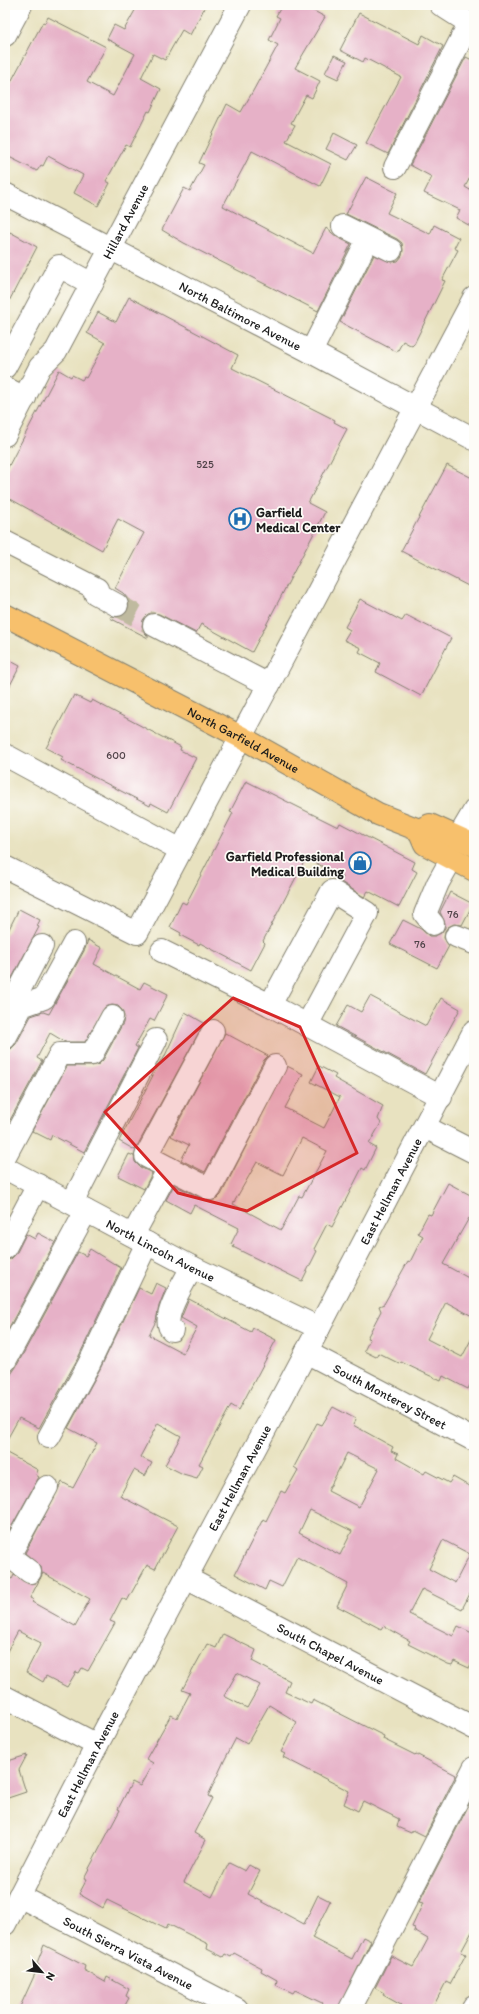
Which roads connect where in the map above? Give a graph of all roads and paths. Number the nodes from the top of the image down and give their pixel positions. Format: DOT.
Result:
graph roads {
  1 [pos="21,5"];
  2 [pos="240,5"];
  3 [pos="441,5"];
  4 [pos="472,25"];
  5 [pos="5,35"];
  6 [pos="395,167"];
  7 [pos="5,194"];
  8 [pos="343,226"];
  9 [pos="368,238"];
  10 [pos="111,248"];
  11 [pos="391,250"];
  12 [pos="92,284"];
  13 [pos="474,298"];
  14 [pos="311,352"];
  15 [pos="5,367"];
  16 [pos="5,388"];
  17 [pos="25,398"];
  18 [pos="415,407"];
  19 [pos="5,435"];
  20 [pos="474,439"];
  21 [pos="5,542"];
  22 [pos="117,605"];
  23 [pos="5,615"];
  24 [pos="154,625"];
  25 [pos="269,685"];
  26 [pos="241,738"];
  27 [pos="7,756"];
  28 [pos="474,812"];
  29 [pos="420,830"];
  30 [pos="466,842"];
  31 [pos="181,850"];
  32 [pos="452,858"];
  33 [pos="5,867"];
  34 [pos="474,870"];
  35 [pos="433,924"];
  36 [pos="74,943"];
  37 [pos="42,946"];
  38 [pos="162,951"];
  39 [pos="270,1005"];
  40 [pos="112,1017"];
  41 [pos="5,1019"];
  42 [pos="307,1025"];
  43 [pos="213,1031"];
  44 [pos="474,1031"];
  45 [pos="5,1038"];
  46 [pos="156,1040"];
  47 [pos="275,1066"];
  48 [pos="441,1097"];
  49 [pos="425,1127"];
  50 [pos="474,1152"];
  51 [pos="5,1156"];
  52 [pos="5,1168"];
  53 [pos="169,1168"];
  54 [pos="38,1185"];
  55 [pos="79,1207"];
  56 [pos="140,1239"];
  57 [pos="5,1248"];
  58 [pos="192,1267"];
  59 [pos="320,1328"];
  60 [pos="172,1330"];
  61 [pos="306,1352"];
  62 [pos="5,1361"];
  63 [pos="49,1438"];
  64 [pos="474,1440"];
  65 [pos="47,1487"];
  66 [pos="7,1557"];
  67 [pos="30,1572"];
  68 [pos="186,1578"];
  69 [pos="5,1696"];
  70 [pos="474,1728"];
  71 [pos="97,1745"];
  72 [pos="474,1768"];
  73 [pos="20,1896"];
  74 [pos="5,1924"];
  75 [pos="238,2009"];
  76 [pos="350,2009"];
  1 -- 5 [label="street"];
  2 -- 10 [label="street, Hillard Avenue"];
  3 -- 4 [label="street"];
  4 -- 6 [label="street"];
  7 -- 10 [label="street, North Baltimore Avenue"];
  8 -- 9 [label="street"];
  9 -- 11 [label="street"];
  9 -- 14 [label="street"];
  10 -- 12 [label="street, Hillard Avenue"];
  10 -- 14 [label="street, North Baltimore Avenue"];
  12 -- 15 [label="street"];
  12 -- 17 [label="street, Hillard Avenue"];
  13 -- 18 [label="street"];
  14 -- 18 [label="street, North Baltimore Avenue"];
  16 -- 17 [label="street"];
  17 -- 19 [label="street, Hillard Avenue"];
  18 -- 20 [label="street, North Baltimore Avenue"];
  18 -- 25 [label="street"];
  21 -- 22 [label="street"];
  23 -- 26 [label="main road, North Garfield Avenue"];
  24 -- 25 [label="street"];
  25 -- 26 [label="street"];
  26 -- 29 [label="main road, North Garfield Avenue"];
  26 -- 31 [label="street"];
  27 -- 31 [label="street"];
  28 -- 30 [label="street"];
  29 -- 30 [label="main road"];
  29 -- 32 [label="main road"];
  31 -- 33 [label="street"];
  32 -- 34 [label="main road"];
  32 -- 35 [label="street"];
  36 -- 45 [label="street"];
  37 -- 41 [label="street"];
  38 -- 39 [label="street"];
  39 -- 42 [label="street"];
  39 -- 42 [label="street"];
  40 -- 51 [label="street"];
  42 -- 48 [label="street"];
  43 -- 53 [label="street"];
  44 -- 48 [label="street, East Hellman Avenue"];
  46 -- 55 [label="street"];
  47 -- 53 [label="street"];
  48 -- 49 [label="street, East Hellman Avenue"];
  49 -- 50 [label="street"];
  49 -- 59 [label="street, East Hellman Avenue"];
  52 -- 54 [label="street, North Lincoln Avenue"];
  53 -- 56 [label="street"];
  54 -- 55 [label="street, North Lincoln Avenue"];
  54 -- 57 [label="street"];
  55 -- 56 [label="street, North Lincoln Avenue"];
  55 -- 62 [label="street"];
  56 -- 58 [label="street, North Lincoln Avenue"];
  56 -- 63 [label="street"];
  58 -- 59 [label="street, North Lincoln Avenue"];
  58 -- 60 [label="street"];
  59 -- 61 [label="street, East Hellman Avenue"];
  61 -- 64 [label="street, South Monterey Street"];
  61 -- 68 [label="street, East Hellman Avenue"];
  65 -- 66 [label="street"];
  66 -- 67 [label="street"];
  68 -- 70 [label="street, South Chapel Avenue"];
  68 -- 71 [label="street, East Hellman Avenue"];
  69 -- 71 [label="street"];
  71 -- 73 [label="street, East Hellman Avenue"];
  72 -- 76 [label="street"];
  73 -- 74 [label="street, East Hellman Avenue"];
  73 -- 75 [label="street, South Sierra Vista Avenue"];
}
